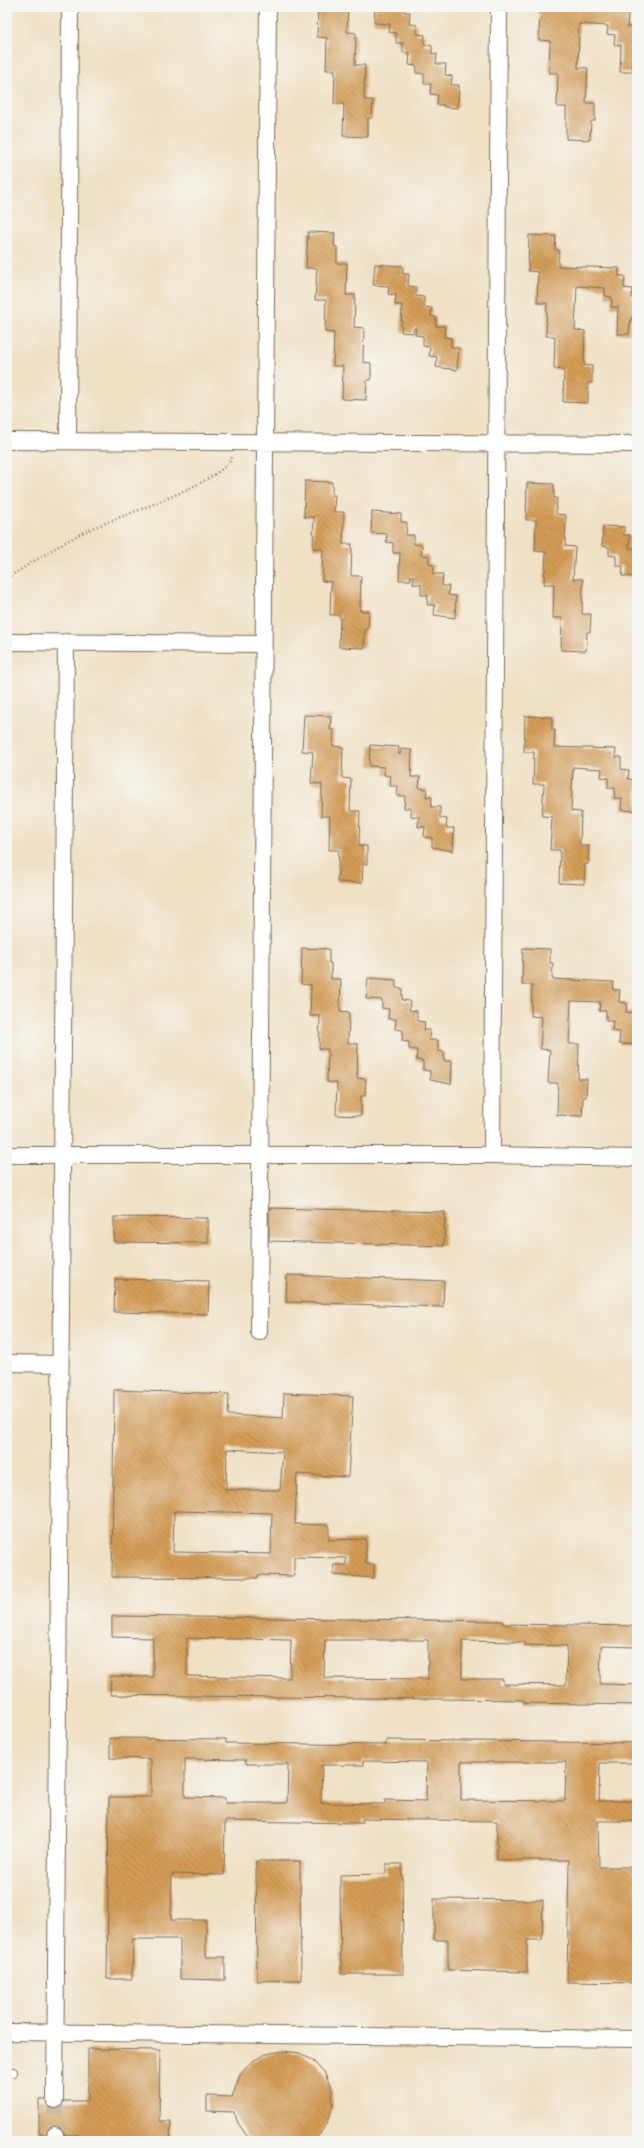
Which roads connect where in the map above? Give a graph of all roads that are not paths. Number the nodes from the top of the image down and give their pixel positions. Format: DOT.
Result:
graph roads {
  1 [pos="70,7"];
  2 [pos="268,7"];
  3 [pos="499,7"];
  4 [pos="7,441"];
  5 [pos="68,441"];
  6 [pos="266,442"];
  7 [pos="497,443"];
  8 [pos="637,444"];
  9 [pos="7,642"];
  10 [pos="66,642"];
  11 [pos="263,644"];
  12 [pos="7,1155"];
  13 [pos="492,1155"];
  14 [pos="62,1156"];
  15 [pos="259,1156"];
  16 [pos="637,1158"];
  17 [pos="259,1332"];
  18 [pos="7,1363"];
  19 [pos="60,1364"];
  20 [pos="7,2032"];
  21 [pos="56,2032"];
  22 [pos="637,2039"];
  23 [pos="55,2100"];
  1 -- 5 [label="street"];
  2 -- 6 [label="street"];
  3 -- 7 [label="street"];
  4 -- 5 [label="street"];
  5 -- 6 [label="street"];
  6 -- 7 [label="street"];
  6 -- 11 [label="street"];
  7 -- 8 [label="street"];
  7 -- 13 [label="street"];
  9 -- 10 [label="street"];
  10 -- 11 [label="street"];
  10 -- 14 [label="street"];
  11 -- 15 [label="street"];
  12 -- 14 [label="street"];
  13 -- 15 [label="street"];
  13 -- 16 [label="street"];
  14 -- 15 [label="street"];
  14 -- 19 [label="street"];
  15 -- 17 [label="street"];
  18 -- 19 [label="street"];
  19 -- 21 [label="street"];
  20 -- 21 [label="street"];
  21 -- 22 [label="street"];
  21 -- 23 [label="street"];
}
